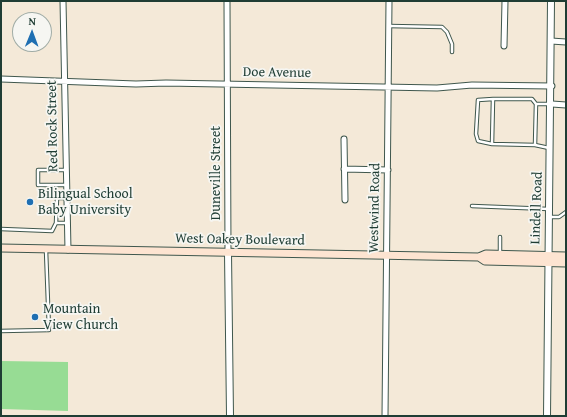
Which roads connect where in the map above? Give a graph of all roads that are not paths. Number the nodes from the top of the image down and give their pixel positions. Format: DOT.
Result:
graph roads {
  1 [pos="63,1"];
  2 [pos="227,1"];
  3 [pos="389,1"];
  4 [pos="505,1"];
  5 [pos="551,1"];
  6 [pos="389,26"];
  7 [pos="551,41"];
  8 [pos="566,42"];
  9 [pos="504,46"];
  10 [pos="452,52"];
  11 [pos="1,79"];
  12 [pos="64,82"];
  13 [pos="228,84"];
  14 [pos="552,86"];
  15 [pos="388,87"];
  16 [pos="493,99"];
  17 [pos="536,104"];
  18 [pos="552,104"];
  19 [pos="566,105"];
  20 [pos="344,139"];
  21 [pos="492,144"];
  22 [pos="535,144"];
  23 [pos="551,148"];
  24 [pos="344,169"];
  25 [pos="66,170"];
  26 [pos="388,170"];
  27 [pos="66,185"];
  28 [pos="67,198"];
  29 [pos="345,200"];
  30 [pos="472,206"];
  31 [pos="550,209"];
  32 [pos="566,212"];
  33 [pos="549,218"];
  34 [pos="56,223"];
  35 [pos="67,223"];
  36 [pos="1,229"];
  37 [pos="500,237"];
  38 [pos="1,248"];
  39 [pos="46,249"];
  40 [pos="68,250"];
  41 [pos="228,253"];
  42 [pos="500,254"];
  43 [pos="387,255"];
  44 [pos="566,256"];
  45 [pos="479,257"];
  46 [pos="548,259"];
  47 [pos="566,263"];
  48 [pos="1,331"];
  49 [pos="230,416"];
  50 [pos="384,416"];
  51 [pos="547,416"];
  1 -- 12 [label="street, Red Rock Street"];
  2 -- 13 [label="street, Duneville Street"];
  3 -- 6 [label="street, Westwind Road"];
  4 -- 9 [label="street"];
  5 -- 7 [label="street, Lindell Road"];
  6 -- 10 [label="lane"];
  6 -- 15 [label="street, Westwind Road"];
  7 -- 8 [label="street"];
  7 -- 14 [label="street, Lindell Road"];
  11 -- 12 [label="street, Doe Avenue"];
  12 -- 13 [label="street, Doe Avenue"];
  12 -- 25 [label="street, Red Rock Street"];
  13 -- 15 [label="street, Doe Avenue"];
  13 -- 41 [label="street, Duneville Street"];
  14 -- 15 [label="street, Doe Avenue"];
  14 -- 18 [label="street, Lindell Road"];
  15 -- 26 [label="street, Westwind Road"];
  16 -- 17 [label="lane"];
  16 -- 21 [label="lane"];
  16 -- 21 [label="lane"];
  17 -- 18 [label="lane"];
  17 -- 22 [label="lane"];
  18 -- 19 [label="street"];
  18 -- 23 [label="street, Lindell Road"];
  20 -- 24 [label="street"];
  21 -- 22 [label="lane"];
  22 -- 23 [label="lane"];
  23 -- 31 [label="street, Lindell Road"];
  24 -- 26 [label="street"];
  24 -- 29 [label="street"];
  25 -- 27 [label="street, Red Rock Street"];
  25 -- 27 [label="lane"];
  26 -- 43 [label="street, Westwind Road"];
  27 -- 28 [label="street, Red Rock Street"];
  28 -- 34 [label="lane"];
  28 -- 35 [label="street, Red Rock Street"];
  30 -- 31 [label="lane"];
  31 -- 33 [label="street, Lindell Road"];
  32 -- 33 [label="lane"];
  33 -- 46 [label="street, Lindell Road"];
  34 -- 35 [label="lane"];
  34 -- 36 [label="lane"];
  35 -- 40 [label="street, Red Rock Street"];
  37 -- 42 [label="lane"];
  38 -- 39 [label="main road, West Oakey Boulevard"];
  39 -- 40 [label="main road, West Oakey Boulevard"];
  39 -- 48 [label="lane"];
  40 -- 41 [label="main road, West Oakey Boulevard"];
  41 -- 43 [label="main road, West Oakey Boulevard"];
  41 -- 49 [label="street, Duneville Street"];
  42 -- 45 [label="main road, West Oakey Boulevard"];
  42 -- 46 [label="main road, West Oakey Boulevard"];
  43 -- 45 [label="main road, West Oakey Boulevard"];
  43 -- 50 [label="street, Westwind Road"];
  44 -- 46 [label="main road, West Oakey Boulevard"];
  45 -- 46 [label="main road, West Oakey Boulevard"];
  46 -- 47 [label="main road, West Oakey Boulevard"];
  46 -- 51 [label="street, Lindell Road"];
}
